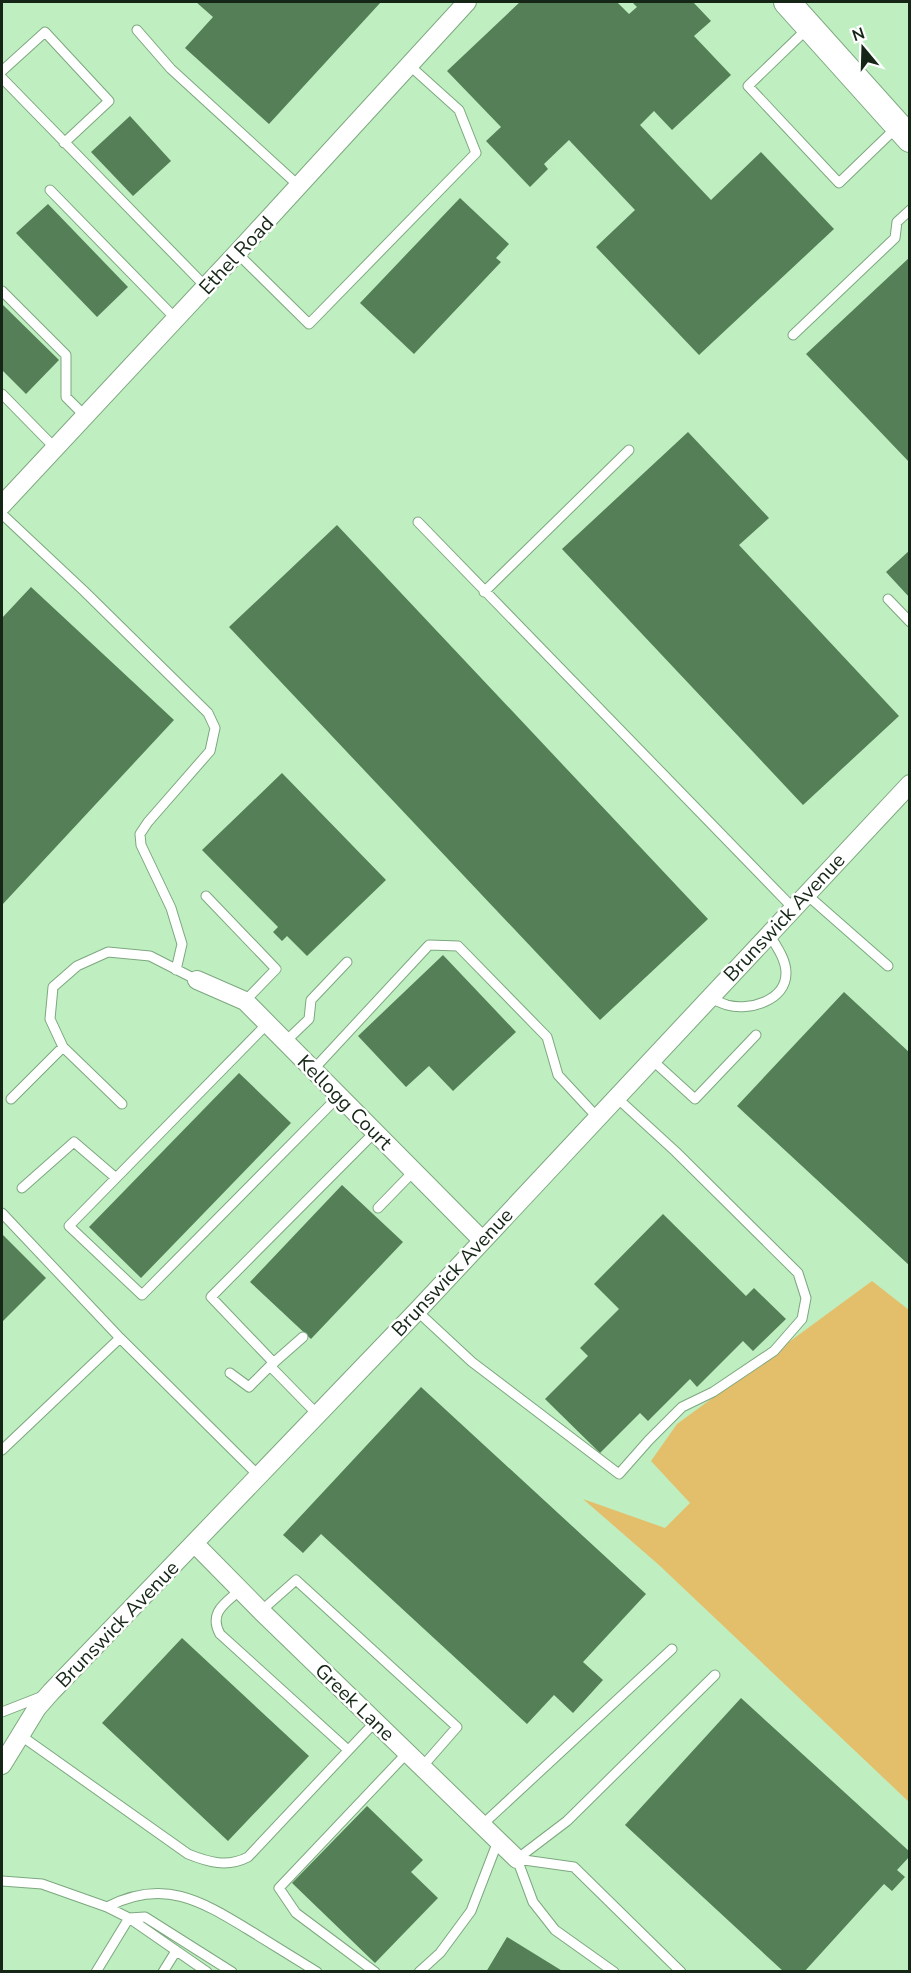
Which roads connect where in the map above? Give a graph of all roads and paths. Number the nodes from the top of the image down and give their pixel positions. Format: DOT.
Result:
graph roads {
  1 [pos="467,2"];
  2 [pos="787,2"];
  3 [pos="809,27"];
  4 [pos="137,30"];
  5 [pos="409,65"];
  6 [pos="2,71"];
  7 [pos="2,78"];
  8 [pos="904,132"];
  9 [pos="64,143"];
  10 [pos="299,186"];
  11 [pos="50,190"];
  12 [pos="909,210"];
  13 [pos="237,253"];
  14 [pos="206,286"];
  15 [pos="2,291"];
  16 [pos="176,319"];
  17 [pos="793,335"];
  18 [pos="2,394"];
  19 [pos="85,416"];
  20 [pos="55,448"];
  21 [pos="628,450"];
  22 [pos="2,505"];
  23 [pos="2,514"];
  24 [pos="418,522"];
  25 [pos="484,592"];
  26 [pos="888,599"];
  27 [pos="909,622"];
  28 [pos="909,783"];
  29 [pos="806,894"];
  30 [pos="206,896"];
  31 [pos="793,908"];
  32 [pos="769,934"];
  33 [pos="347,962"];
  34 [pos="888,966"];
  35 [pos="176,970"];
  36 [pos="196,980"];
  37 [pos="709,998"];
  38 [pos="244,1001"];
  39 [pos="267,1024"];
  40 [pos="756,1035"];
  41 [pos="285,1042"];
  42 [pos="63,1047"];
  43 [pos="651,1059"];
  44 [pos="313,1070"];
  45 [pos="339,1096"];
  46 [pos="616,1097"];
  47 [pos="11,1099"];
  48 [pos="122,1104"];
  49 [pos="597,1117"];
  50 [pos="375,1132"];
  51 [pos="414,1171"];
  52 [pos="116,1178"];
  53 [pos="22,1188"];
  54 [pos="378,1208"];
  55 [pos="2,1213"];
  56 [pos="482,1240"];
  57 [pos="417,1311"];
  58 [pos="303,1337"];
  59 [pos="120,1338"];
  60 [pos="272,1364"];
  61 [pos="230,1373"];
  62 [pos="317,1414"];
  63 [pos="2,1450"];
  64 [pos="259,1476"];
  65 [pos="195,1544"];
  66 [pos="240,1590"];
  67 [pos="261,1611"];
  68 [pos="672,1649"];
  69 [pos="715,1676"];
  70 [pos="51,1692"];
  71 [pos="2,1712"];
  72 [pos="375,1722"];
  73 [pos="20,1735"];
  74 [pos="348,1750"];
  75 [pos="407,1753"];
  76 [pos="2,1765"];
  77 [pos="422,1767"];
  78 [pos="482,1825"];
  79 [pos="498,1841"];
  80 [pos="517,1859"];
  81 [pos="2,1881"];
  82 [pos="107,1907"];
  83 [pos="129,1918"];
  84 [pos="176,1951"];
  85 [pos="673,1964"];
  86 [pos="96,1971"];
  87 [pos="163,1971"];
  88 [pos="207,1971"];
  89 [pos="232,1971"];
  90 [pos="317,1971"];
  91 [pos="375,1971"];
  92 [pos="419,1971"];
  93 [pos="614,1971"];
  94 [pos="666,1971"];
  95 [pos="681,1971"];
  1 -- 5 [label="street, Ethel Road"];
  2 -- 3 [label="street"];
  3 -- 8 [label="street"];
  3 -- 8 [label="lane"];
  4 -- 10 [label="lane"];
  5 -- 10 [label="street, Ethel Road"];
  5 -- 13 [label="lane"];
  6 -- 9 [label="lane"];
  7 -- 9 [label="lane"];
  9 -- 14 [label="lane"];
  10 -- 13 [label="street, Ethel Road"];
  11 -- 16 [label="lane"];
  12 -- 17 [label="lane"];
  13 -- 14 [label="street, Ethel Road"];
  14 -- 16 [label="street, Ethel Road"];
  15 -- 19 [label="lane"];
  16 -- 19 [label="street, Ethel Road"];
  18 -- 20 [label="lane"];
  19 -- 20 [label="street, Ethel Road"];
  20 -- 22 [label="street, Ethel Road"];
  21 -- 25 [label="lane"];
  23 -- 35 [label="lane"];
  24 -- 25 [label="lane"];
  25 -- 31 [label="lane"];
  26 -- 27 [label="lane"];
  28 -- 29 [label="street, Brunswick Avenue"];
  29 -- 31 [label="street, Brunswick Avenue"];
  29 -- 34 [label="lane"];
  30 -- 38 [label="lane"];
  31 -- 32 [label="street, Brunswick Avenue"];
  32 -- 37 [label="street, Brunswick Avenue"];
  32 -- 37 [label="lane"];
  33 -- 41 [label="lane"];
  35 -- 36 [label="lane"];
  35 -- 42 [label="lane"];
  36 -- 38 [label="street, Kellogg Court"];
  37 -- 43 [label="street, Brunswick Avenue"];
  38 -- 39 [label="street, Kellogg Court"];
  39 -- 41 [label="street, Kellogg Court"];
  39 -- 52 [label="lane"];
  40 -- 43 [label="lane"];
  41 -- 44 [label="street, Kellogg Court"];
  42 -- 47 [label="lane"];
  42 -- 48 [label="lane"];
  43 -- 46 [label="street, Brunswick Avenue"];
  44 -- 45 [label="street, Kellogg Court"];
  44 -- 49 [label="lane"];
  45 -- 50 [label="street, Kellogg Court"];
  45 -- 52 [label="lane"];
  46 -- 49 [label="street, Brunswick Avenue"];
  46 -- 57 [label="lane"];
  49 -- 56 [label="street, Brunswick Avenue"];
  50 -- 51 [label="street, Kellogg Court"];
  50 -- 60 [label="lane"];
  51 -- 54 [label="lane"];
  51 -- 56 [label="street, Kellogg Court"];
  52 -- 53 [label="lane"];
  55 -- 59 [label="lane"];
  56 -- 57 [label="street, Brunswick Avenue"];
  57 -- 62 [label="street, Brunswick Avenue"];
  58 -- 60 [label="lane"];
  59 -- 63 [label="lane"];
  59 -- 64 [label="lane"];
  60 -- 61 [label="lane"];
  60 -- 62 [label="lane"];
  62 -- 64 [label="street, Brunswick Avenue"];
  64 -- 65 [label="street, Brunswick Avenue"];
  65 -- 66 [label="street, Greek Lane"];
  65 -- 70 [label="street, Brunswick Avenue"];
  66 -- 67 [label="street, Greek Lane"];
  66 -- 74 [label="lane"];
  67 -- 72 [label="street, Greek Lane"];
  67 -- 77 [label="lane"];
  68 -- 78 [label="lane"];
  69 -- 80 [label="lane"];
  70 -- 71 [label="lane"];
  70 -- 73 [label="street, Brunswick Avenue"];
  72 -- 74 [label="lane"];
  72 -- 75 [label="street, Greek Lane"];
  73 -- 74 [label="lane"];
  73 -- 76 [label="street, Brunswick Avenue"];
  75 -- 77 [label="street, Greek Lane"];
  75 -- 91 [label="lane"];
  77 -- 78 [label="street, Greek Lane"];
  78 -- 79 [label="street, Greek Lane"];
  79 -- 80 [label="street, Greek Lane"];
  79 -- 92 [label="lane"];
  80 -- 85 [label="lane"];
  80 -- 93 [label="lane"];
  81 -- 82 [label="lane"];
  82 -- 83 [label="lane"];
  82 -- 90 [label="lane"];
  83 -- 84 [label="lane"];
  83 -- 86 [label="lane"];
  83 -- 89 [label="lane"];
  84 -- 87 [label="lane"];
  84 -- 88 [label="lane"];
  85 -- 94 [label="lane"];
  85 -- 95 [label="lane"];
}
